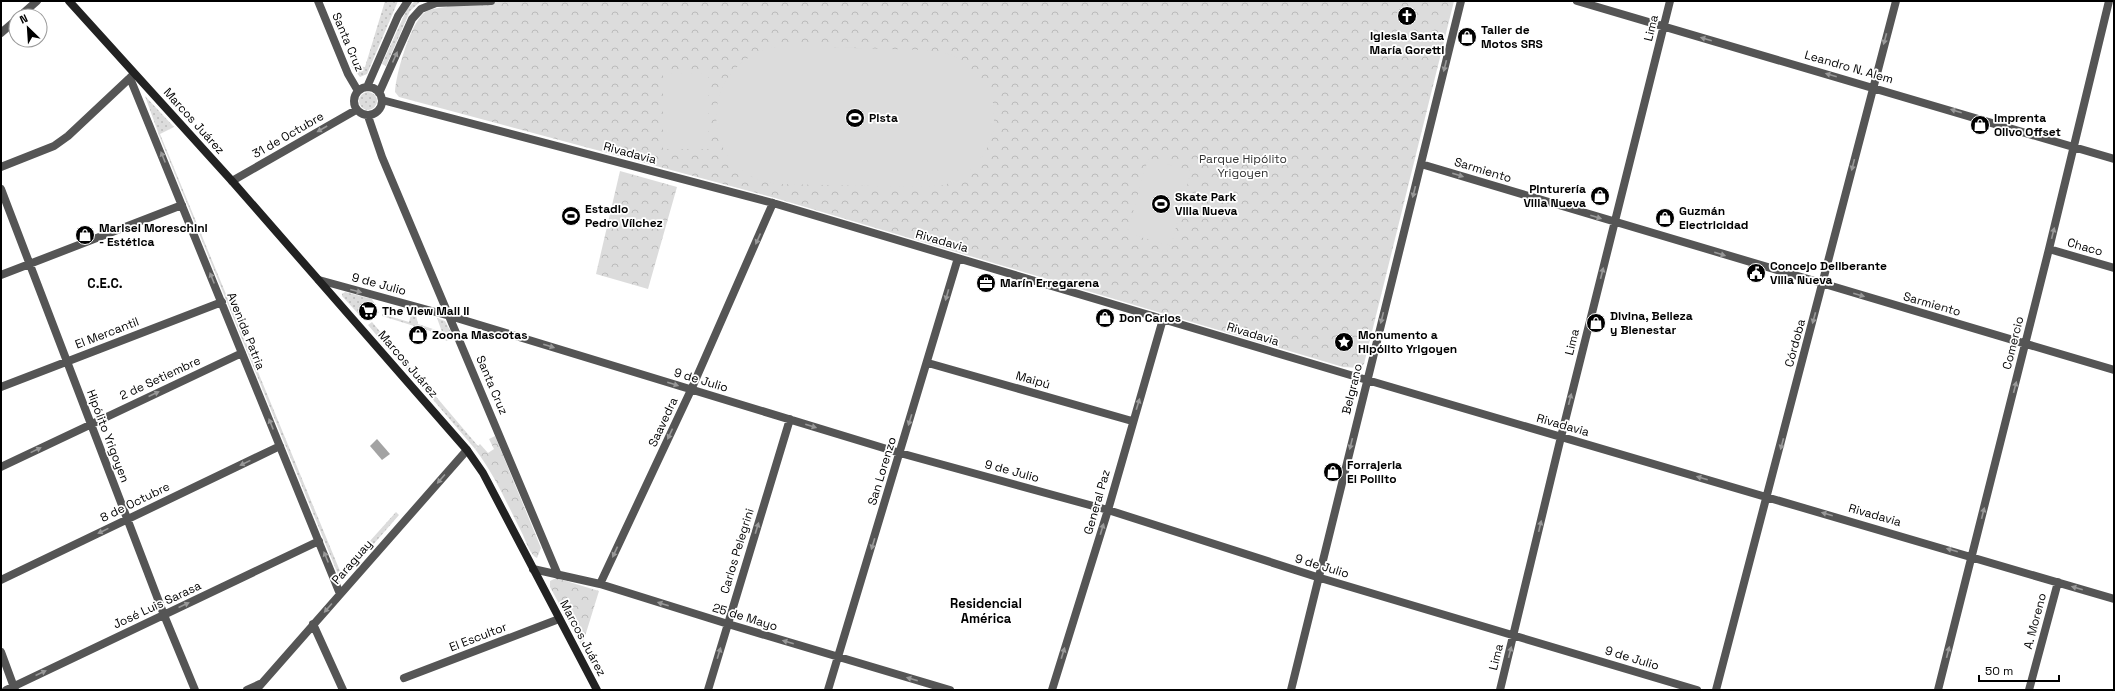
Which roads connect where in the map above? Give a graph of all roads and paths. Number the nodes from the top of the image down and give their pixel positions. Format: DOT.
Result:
graph roads {
  1 [pos="36,1"];
  2 [pos="69,1"];
  3 [pos="318,1"];
  4 [pos="408,1"];
  5 [pos="490,1"];
  6 [pos="1461,1"];
  7 [pos="1576,1"];
  8 [pos="1670,1"];
  9 [pos="1896,1"];
  10 [pos="2109,1"];
  11 [pos="29,8"];
  12 [pos="1664,27"];
  13 [pos="132,76"];
  14 [pos="1873,86"];
  15 [pos="367,87"];
  16 [pos="358,91"];
  17 [pos="381,96"];
  18 [pos="356,110"];
  19 [pos="368,116"];
  20 [pos="2074,147"];
  21 [pos="2114,159"];
  22 [pos="1420,164"];
  23 [pos="1,167"];
  24 [pos="232,181"];
  25 [pos="1,189"];
  26 [pos="773,203"];
  27 [pos="182,205"];
  28 [pos="1615,222"];
  29 [pos="2049,249"];
  30 [pos="958,258"];
  31 [pos="30,264"];
  32 [pos="2114,268"];
  33 [pos="1,275"];
  34 [pos="319,280"];
  35 [pos="1823,284"];
  36 [pos="222,302"];
  37 [pos="450,316"];
  38 [pos="1163,319"];
  39 [pos="2026,343"];
  40 [pos="242,353"];
  41 [pos="67,362"];
  42 [pos="928,363"];
  43 [pos="2114,370"];
  44 [pos="1367,380"];
  45 [pos="1,387"];
  46 [pos="691,390"];
  47 [pos="790,419"];
  48 [pos="1132,421"];
  49 [pos="90,424"];
  50 [pos="1561,437"];
  51 [pos="280,446"];
  52 [pos="467,450"];
  53 [pos="900,453"];
  54 [pos="1,467"];
  55 [pos="1768,497"];
  56 [pos="1108,510"];
  57 [pos="127,519"];
  58 [pos="319,541"];
  59 [pos="1972,556"];
  60 [pos="533,569"];
  61 [pos="558,575"];
  62 [pos="1317,577"];
  63 [pos="1,580"];
  64 [pos="2058,582"];
  65 [pos="600,584"];
  66 [pos="340,594"];
  67 [pos="2114,599"];
  68 [pos="164,615"];
  69 [pos="559,619"];
  70 [pos="313,624"];
  71 [pos="728,624"];
  72 [pos="1514,636"];
  73 [pos="1,652"];
  74 [pos="838,657"];
  75 [pos="404,678"];
  76 [pos="1,683"];
  77 [pos="262,683"];
  78 [pos="15,688"];
  79 [pos="5,690"];
  80 [pos="195,690"];
  81 [pos="247,690"];
  82 [pos="256,690"];
  83 [pos="343,690"];
  84 [pos="597,690"];
  85 [pos="708,690"];
  86 [pos="828,690"];
  87 [pos="950,690"];
  88 [pos="1052,690"];
  89 [pos="1291,690"];
  90 [pos="1500,690"];
  91 [pos="1697,690"];
  92 [pos="1716,690"];
  93 [pos="1938,690"];
  94 [pos="2029,690"];
  1 -- 11 [label="street"];
  2 -- 13 [label="main road, Marcos Juárez"];
  3 -- 16 [label="street, Santa Cruz"];
  4 -- 15 [label="street"];
  17 -- 5 [label="street, one-way"];
  6 -- 22 [label="street, Belgrano, one-way"];
  7 -- 12 [label="street, Leandro N. Alem"];
  8 -- 12 [label="street, Lima"];
  9 -- 14 [label="street, Córdoba, one-way"];
  10 -- 20 [label="street, Comercio"];
  14 -- 12 [label="street, Leandro N. Alem, one-way"];
  12 -- 28 [label="street, Lima"];
  13 -- 23 [label="street"];
  13 -- 24 [label="main road, Marcos Juárez"];
  27 -- 13 [label="street, Avenida Patria, one-way"];
  20 -- 14 [label="street, Leandro N. Alem, one-way"];
  14 -- 35 [label="street, Córdoba, one-way"];
  15 -- 16 [label="street"];
  15 -- 17 [label="street"];
  16 -- 18 [label="street"];
  17 -- 19 [label="street"];
  17 -- 26 [label="street, Rivadavia"];
  18 -- 19 [label="street"];
  18 -- 24 [label="street, 31 de Octubre, one-way"];
  19 -- 37 [label="street, Santa Cruz"];
  20 -- 21 [label="street, Leandro N. Alem"];
  29 -- 20 [label="street, Comercio, one-way"];
  22 -- 28 [label="street, Sarmiento, one-way"];
  22 -- 44 [label="street, Belgrano, one-way"];
  24 -- 34 [label="main road, Marcos Juárez"];
  25 -- 31 [label="street, Hipólito Yrigoyen"];
  26 -- 30 [label="street, Rivadavia"];
  26 -- 46 [label="street, Saavedra, one-way"];
  27 -- 31 [label="street"];
  36 -- 27 [label="street, Avenida Patria, one-way"];
  28 -- 35 [label="street, Sarmiento, one-way"];
  50 -- 28 [label="street, Lima, one-way"];
  29 -- 32 [label="street, Chaco"];
  29 -- 39 [label="street, Comercio"];
  30 -- 38 [label="street, Rivadavia"];
  30 -- 42 [label="street, San Lorenzo, one-way"];
  31 -- 33 [label="street"];
  31 -- 41 [label="street, Hipólito Yrigoyen"];
  34 -- 37 [label="street, 9 de Julio, one-way"];
  34 -- 52 [label="main road, Marcos Juárez"];
  35 -- 39 [label="street, Sarmiento, one-way"];
  35 -- 55 [label="street, Córdoba, one-way"];
  36 -- 40 [label="street, Avenida Patria"];
  36 -- 41 [label="street, El Mercantil"];
  37 -- 46 [label="street, 9 de Julio, one-way"];
  37 -- 61 [label="street, Santa Cruz"];
  38 -- 44 [label="street, Rivadavia"];
  48 -- 38 [label="street, General Paz, one-way"];
  39 -- 43 [label="street, Sarmiento"];
  59 -- 39 [label="street, Comercio, one-way"];
  49 -- 40 [label="street, 2 de Setiembre, one-way"];
  51 -- 40 [label="street, Avenida Patria, one-way"];
  41 -- 45 [label="street, El Mercantil"];
  41 -- 49 [label="street, Hipólito Yrigoyen"];
  42 -- 48 [label="street, Maipú"];
  42 -- 53 [label="street, San Lorenzo, one-way"];
  44 -- 50 [label="street, Rivadavia"];
  44 -- 62 [label="street, Belgrano, one-way"];
  46 -- 47 [label="street, 9 de Julio"];
  46 -- 65 [label="street, Saavedra, one-way"];
  47 -- 53 [label="street, 9 de Julio, one-way"];
  71 -- 47 [label="street, Carlos Pelegrini, one-way"];
  48 -- 56 [label="street, General Paz"];
  54 -- 49 [label="street, 2 de Setiembre, one-way"];
  49 -- 57 [label="street, Hipólito Yrigoyen"];
  55 -- 50 [label="street, Rivadavia, one-way"];
  72 -- 50 [label="street, Lima, one-way"];
  51 -- 57 [label="street, 8 de Octubre, one-way"];
  51 -- 58 [label="street, Avenida Patria"];
  52 -- 60 [label="main road, Marcos Juárez"];
  52 -- 66 [label="street, Paraguay, one-way"];
  53 -- 56 [label="street, 9 de Julio"];
  53 -- 74 [label="street, San Lorenzo, one-way"];
  59 -- 55 [label="street, Rivadavia, one-way"];
  55 -- 92 [label="street, Córdoba"];
  56 -- 62 [label="street, 9 de Julio"];
  88 -- 56 [label="street, General Paz, one-way"];
  57 -- 63 [label="street, 8 de Octubre, one-way"];
  57 -- 68 [label="street, Hipólito Yrigoyen"];
  66 -- 58 [label="street, Avenida Patria, one-way"];
  68 -- 58 [label="street, José Luis Sarasa, one-way"];
  59 -- 64 [label="street, Rivadavia"];
  93 -- 59 [label="street, Comercio, one-way"];
  60 -- 61 [label="street, 25 de Mayo"];
  60 -- 69 [label="main road, Marcos Juárez"];
  61 -- 65 [label="street, 25 de Mayo"];
  62 -- 72 [label="street, 9 de Julio"];
  62 -- 89 [label="street, Belgrano"];
  67 -- 64 [label="street, Rivadavia, one-way"];
  64 -- 94 [label="street, A. Moreno"];
  71 -- 65 [label="street, 25 de Mayo, one-way"];
  66 -- 70 [label="street, Paraguay, one-way"];
  78 -- 68 [label="street, José Luis Sarasa, one-way"];
  68 -- 80 [label="street, Hipólito Yrigoyen"];
  69 -- 75 [label="street, El Escultor"];
  69 -- 84 [label="main road, Marcos Juárez"];
  70 -- 77 [label="street, Paraguay"];
  70 -- 83 [label="street"];
  74 -- 71 [label="street, 25 de Mayo, one-way"];
  85 -- 71 [label="street, Carlos Pelegrini, one-way"];
  90 -- 72 [label="street, Lima, one-way"];
  72 -- 91 [label="street, 9 de Julio"];
  73 -- 78 [label="street"];
  74 -- 86 [label="street, San Lorenzo"];
  87 -- 74 [label="street, 25 de Mayo, one-way"];
  76 -- 79 [label="street"];
  77 -- 81 [label="street"];
  77 -- 82 [label="street, Paraguay"];
  78 -- 79 [label="street, José Luis Sarasa"];
}
